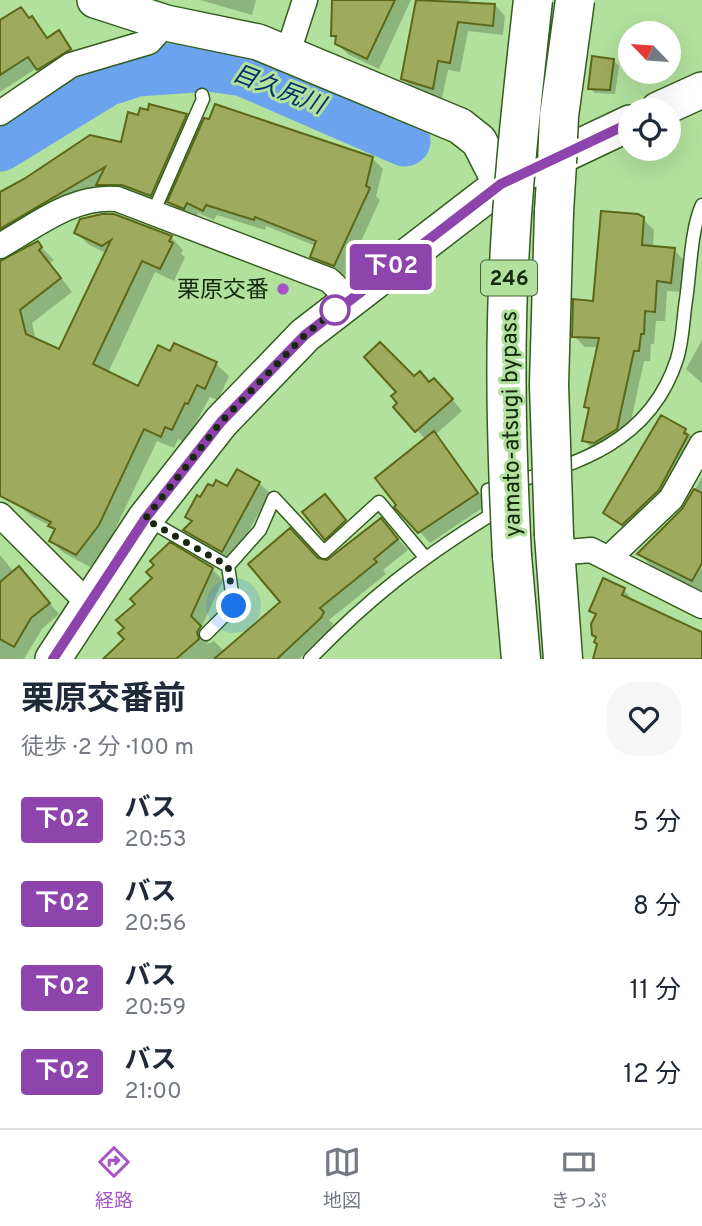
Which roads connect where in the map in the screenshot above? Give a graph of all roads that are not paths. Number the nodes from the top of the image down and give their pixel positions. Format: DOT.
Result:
graph roads {
  1 [pos="95,0"];
  2 [pos="304,0"];
  3 [pos="533,0"];
  4 [pos="575,0"];
  5 [pos="166,23"];
  6 [pos="288,52"];
  7 [pos="702,90"];
  8 [pos="202,94"];
  9 [pos="681,100"];
  10 [pos="0,113"];
  11 [pos="618,129"];
  12 [pos="501,184"];
  13 [pos="702,205"];
  14 [pos="153,213"];
  15 [pos="0,246"];
  16 [pos="349,299"];
  17 [pos="702,444"];
  18 [pos="0,515"];
  19 [pos="145,519"];
  20 [pos="555,544"];
  21 [pos="424,556"];
  22 [pos="610,557"];
  23 [pos="228,566"];
  24 [pos="87,602"];
  25 [pos="702,606"];
  26 [pos="206,634"];
  27 [pos="53,659"];
  28 [pos="310,659"];
  29 [pos="521,659"];
  30 [pos="563,659"];
  1 -- 5 [label="street"];
  2 -- 6 [label="street"];
  3 -- 29 [label="highway, yamato-atsugi bypass / 246, bridge"];
  4 -- 20 [label="highway, yamato-atsugi bypass / 246, bridge"];
  5 -- 6 [label="street"];
  5 -- 10 [label="street"];
  6 -- 12 [label="street"];
  7 -- 9 [label="street"];
  8 -- 14 [label="lane"];
  11 -- 12 [label="street"];
  12 -- 16 [label="street"];
  13 -- 21 [label="lane"];
  14 -- 15 [label="street"];
  14 -- 16 [label="street"];
  16 -- 19 [label="street"];
  17 -- 22 [label="street"];
  18 -- 24 [label="street"];
  19 -- 23 [label="lane"];
  19 -- 24 [label="street"];
  20 -- 22 [label="street"];
  20 -- 30 [label="highway, yamato-atsugi bypass / 246"];
  21 -- 23 [label="lane"];
  21 -- 28 [label="lane"];
  22 -- 25 [label="street"];
  23 -- 26 [label="lane"];
  24 -- 27 [label="street"];
}
